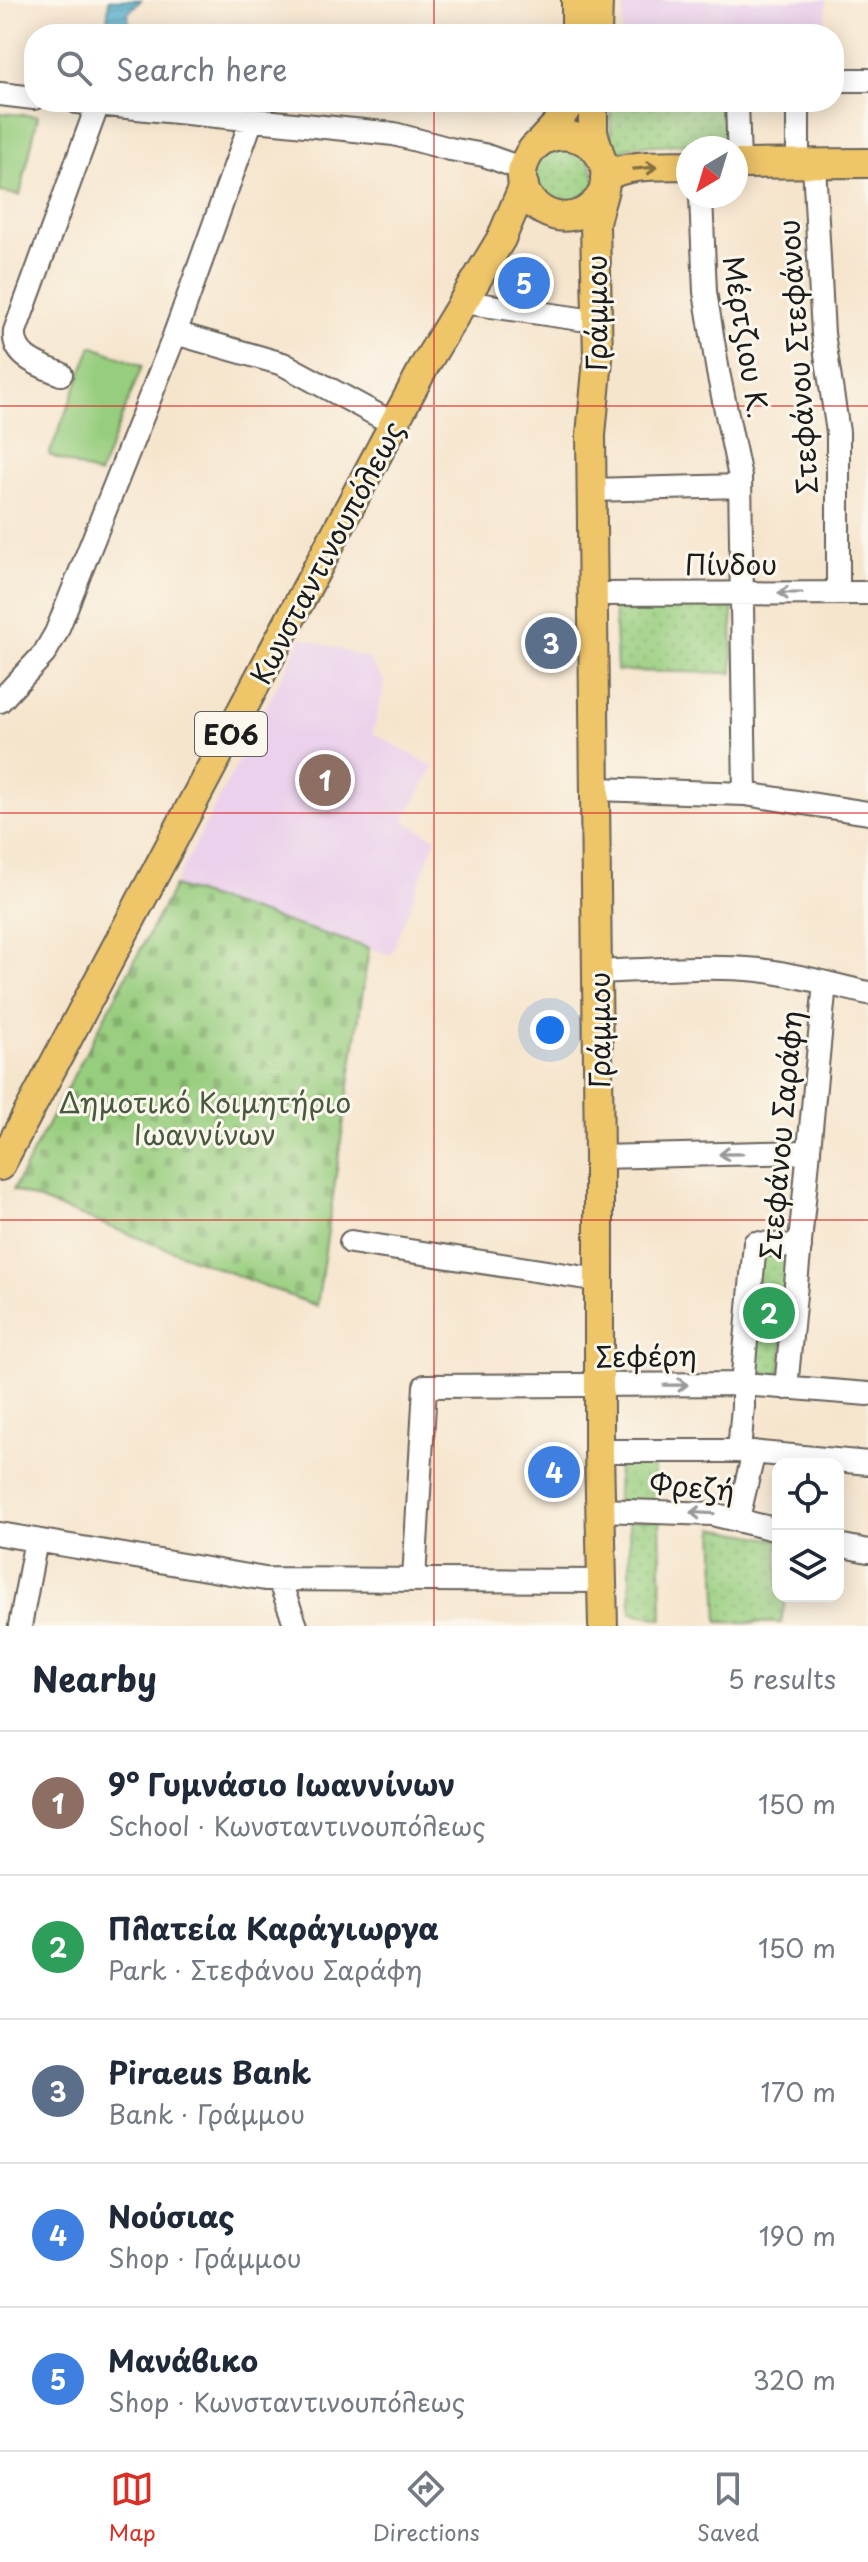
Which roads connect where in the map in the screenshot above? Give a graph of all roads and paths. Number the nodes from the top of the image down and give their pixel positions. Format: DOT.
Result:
graph roads {
  1 [pos="576,0"];
  2 [pos="598,0"];
  3 [pos="576,24"];
  4 [pos="597,24"];
  5 [pos="844,80"];
  6 [pos="868,80"];
  7 [pos="0,94"];
  8 [pos="24,97"];
  9 [pos="85,112"];
  10 [pos="180,112"];
  11 [pos="564,112"];
  12 [pos="593,112"];
  13 [pos="737,112"];
  14 [pos="799,112"];
  15 [pos="252,119"];
  16 [pos="738,136"];
  17 [pos="529,162"];
  18 [pos="868,163"];
  19 [pos="748,164"];
  20 [pos="806,164"];
  21 [pos="676,166"];
  22 [pos="603,175"];
  23 [pos="702,208"];
  24 [pos="559,216"];
  25 [pos="501,239"];
  26 [pos="463,302"];
  27 [pos="580,319"];
  28 [pos="175,333"];
  29 [pos="61,374"];
  30 [pos="394,424"];
  31 [pos="591,435"];
  32 [pos="740,486"];
  33 [pos="591,490"];
  34 [pos="742,593"];
  35 [pos="838,593"];
  36 [pos="868,593"];
  37 [pos="594,594"];
  38 [pos="0,701"];
  39 [pos="596,789"];
  40 [pos="745,794"];
  41 [pos="868,813"];
  42 [pos="598,972"];
  43 [pos="825,983"];
  44 [pos="868,993"];
  45 [pos="809,1152"];
  46 [pos="599,1157"];
  47 [pos="0,1166"];
  48 [pos="351,1242"];
  49 [pos="800,1247"];
  50 [pos="599,1280"];
  51 [pos="743,1384"];
  52 [pos="598,1386"];
  53 [pos="786,1388"];
  54 [pos="868,1394"];
  55 [pos="599,1451"];
  56 [pos="746,1452"];
  57 [pos="868,1463"];
  58 [pos="600,1510"];
  59 [pos="738,1518"];
  60 [pos="772,1528"];
  61 [pos="0,1534"];
  62 [pos="36,1540"];
  63 [pos="844,1546"];
  64 [pos="868,1551"];
  65 [pos="279,1580"];
  66 [pos="414,1580"];
  67 [pos="602,1581"];
  68 [pos="20,1626"];
  69 [pos="296,1626"];
  70 [pos="603,1626"];
  1 -- 3 [label="main road"];
  2 -- 4 [label="main road"];
  5 -- 6 [label="street"];
  7 -- 8 [label="street"];
  9 -- 29 [label="street"];
  10 -- 15 [label="street"];
  11 -- 17 [label="main road, ΕΟ6"];
  12 -- 22 [label="main road"];
  13 -- 16 [label="street"];
  14 -- 20 [label="street, Στεφάνου Στεφάνου"];
  15 -- 17 [label="street"];
  15 -- 28 [label="street"];
  17 -- 22 [label="main road"];
  17 -- 24 [label="main road, Γράμμου"];
  17 -- 25 [label="main road, Κωνσταντινουπόλεως / ΕΟ6"];
  18 -- 20 [label="main road"];
  19 -- 20 [label="main road"];
  20 -- 35 [label="street, Στεφάνου Στεφάνου"];
  22 -- 21 [label="main road, one-way"];
  22 -- 24 [label="main road, Γράμμου / ΕΟ6"];
  22 -- 31 [label="main road, Γράμμου"];
  23 -- 32 [label="street, Μέρτζιου Κ."];
  24 -- 25 [label="main road, Κωνσταντινουπόλεως / ΕΟ6"];
  24 -- 27 [label="main road, Γράμμου"];
  25 -- 26 [label="main road, Κωνσταντινουπόλεως / ΕΟ6"];
  26 -- 27 [label="street"];
  26 -- 30 [label="main road, Κωνσταντινουπόλεως / ΕΟ6"];
  27 -- 31 [label="main road, Γράμμου"];
  28 -- 30 [label="street"];
  28 -- 38 [label="street"];
  30 -- 47 [label="main road, Κωνσταντινουπόλεως / ΕΟ6"];
  31 -- 33 [label="main road, Γράμμου"];
  32 -- 33 [label="street"];
  32 -- 34 [label="street, Μέρτζιου Κ."];
  33 -- 37 [label="main road, Γράμμου"];
  35 -- 34 [label="street, Πίνδου, one-way"];
  34 -- 37 [label="street, Πίνδου"];
  34 -- 40 [label="street, Μέρτζιου Κ."];
  35 -- 36 [label="street, Πίνδου"];
  37 -- 39 [label="main road, Γράμμου"];
  39 -- 40 [label="street"];
  39 -- 42 [label="main road, Γράμμου"];
  40 -- 41 [label="street"];
  42 -- 43 [label="street"];
  42 -- 46 [label="main road, Γράμμου"];
  43 -- 44 [label="street"];
  43 -- 45 [label="street, Στεφάνου Σαράφη"];
  45 -- 46 [label="street, one-way"];
  45 -- 49 [label="street, Στεφάνου Σαράφη"];
  46 -- 50 [label="main road, Γράμμου"];
  48 -- 50 [label="street"];
  49 -- 51 [label="street"];
  49 -- 53 [label="street, Στεφάνου Σαράφη"];
  50 -- 52 [label="main road, Γράμμου"];
  52 -- 51 [label="street, Σεφέρη, one-way"];
  51 -- 53 [label="street, Σεφέρη"];
  51 -- 56 [label="street"];
  52 -- 55 [label="main road, Γράμμου"];
  52 -- 66 [label="street, Σεφέρη"];
  53 -- 54 [label="street, Σεφέρη"];
  55 -- 56 [label="street"];
  55 -- 58 [label="main road, Γράμμου"];
  56 -- 57 [label="street"];
  56 -- 59 [label="street"];
  59 -- 58 [label="street, Φρεζή, one-way"];
  58 -- 67 [label="main road, Γράμμου"];
  59 -- 60 [label="street, Φρεζή"];
  61 -- 62 [label="street"];
  62 -- 65 [label="street"];
  62 -- 68 [label="street"];
  63 -- 64 [label="street"];
  65 -- 66 [label="street"];
  65 -- 69 [label="street"];
  66 -- 67 [label="street"];
  67 -- 70 [label="main road, Γράμμου"];
}
